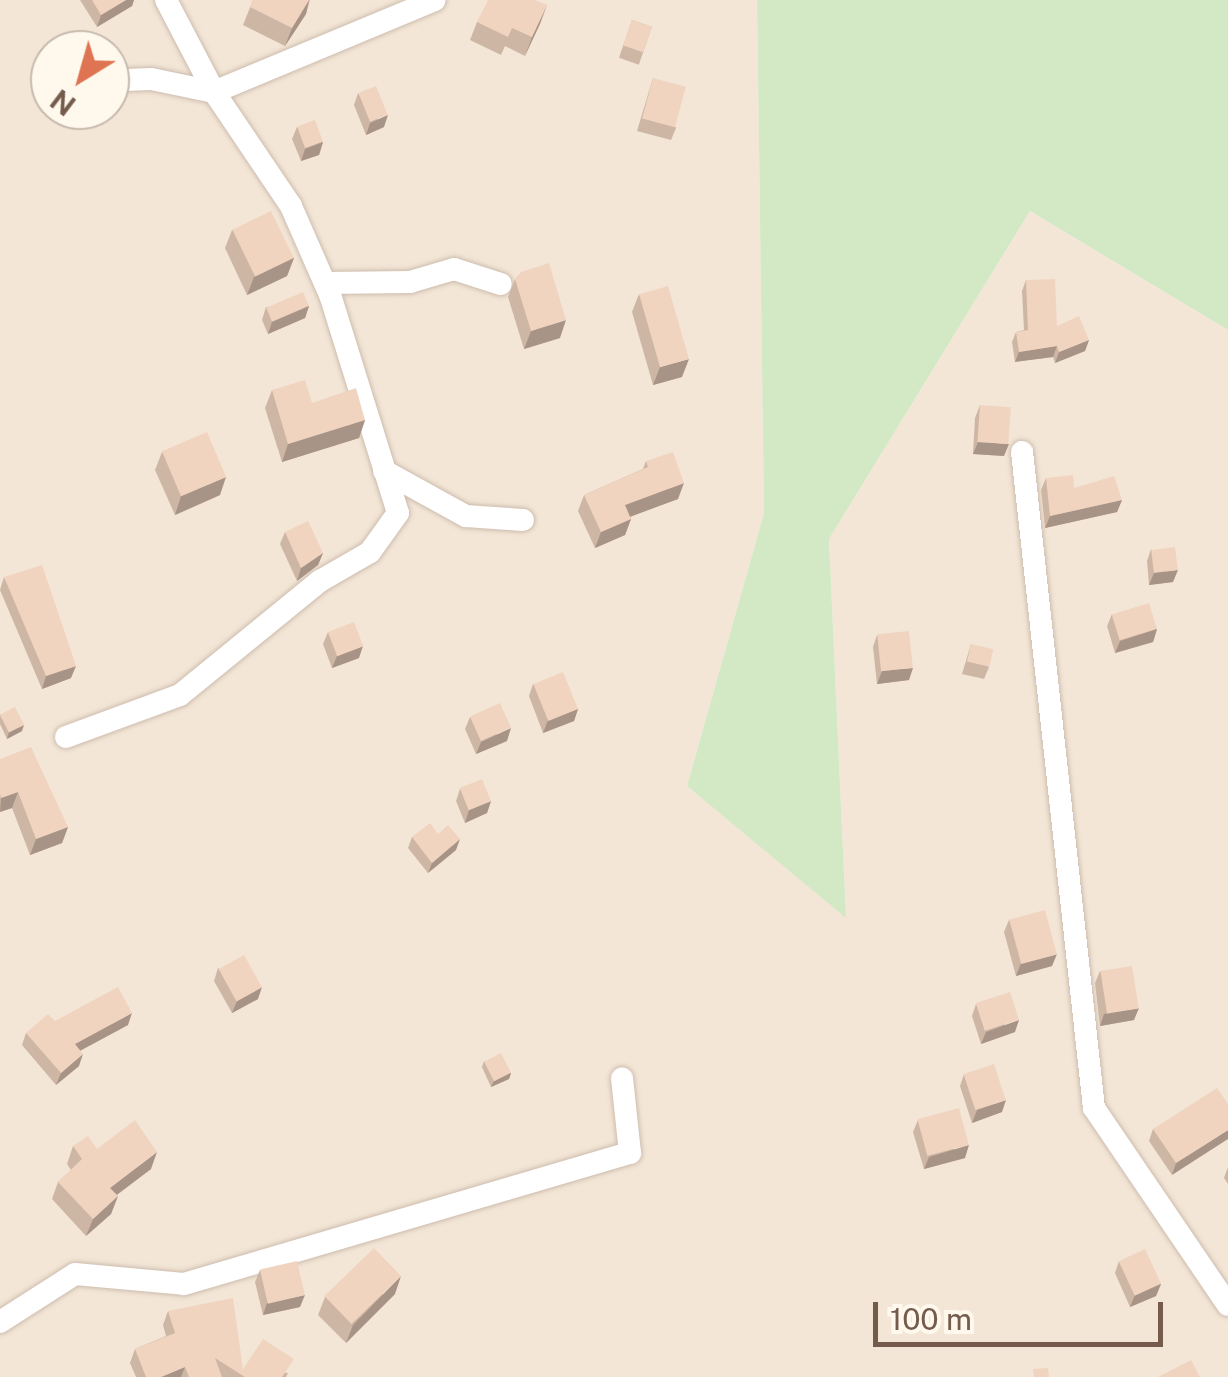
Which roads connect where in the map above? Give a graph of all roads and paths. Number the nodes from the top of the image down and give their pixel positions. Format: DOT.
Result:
graph roads {
  1 [pos="166,0"];
  2 [pos="435,0"];
  3 [pos="130,80"];
  4 [pos="214,92"];
  5 [pos="325,283"];
  6 [pos="501,284"];
  7 [pos="1022,452"];
  8 [pos="384,472"];
  9 [pos="523,520"];
  10 [pos="66,737"];
  11 [pos="622,1078"];
  12 [pos="1228,1305"];
  13 [pos="0,1322"];
  1 -- 4 [label="street"];
  2 -- 4 [label="street"];
  3 -- 4 [label="street"];
  4 -- 5 [label="street"];
  5 -- 6 [label="street"];
  5 -- 8 [label="street"];
  7 -- 12 [label="street"];
  8 -- 9 [label="street"];
  8 -- 10 [label="street"];
  11 -- 13 [label="street"];
}
